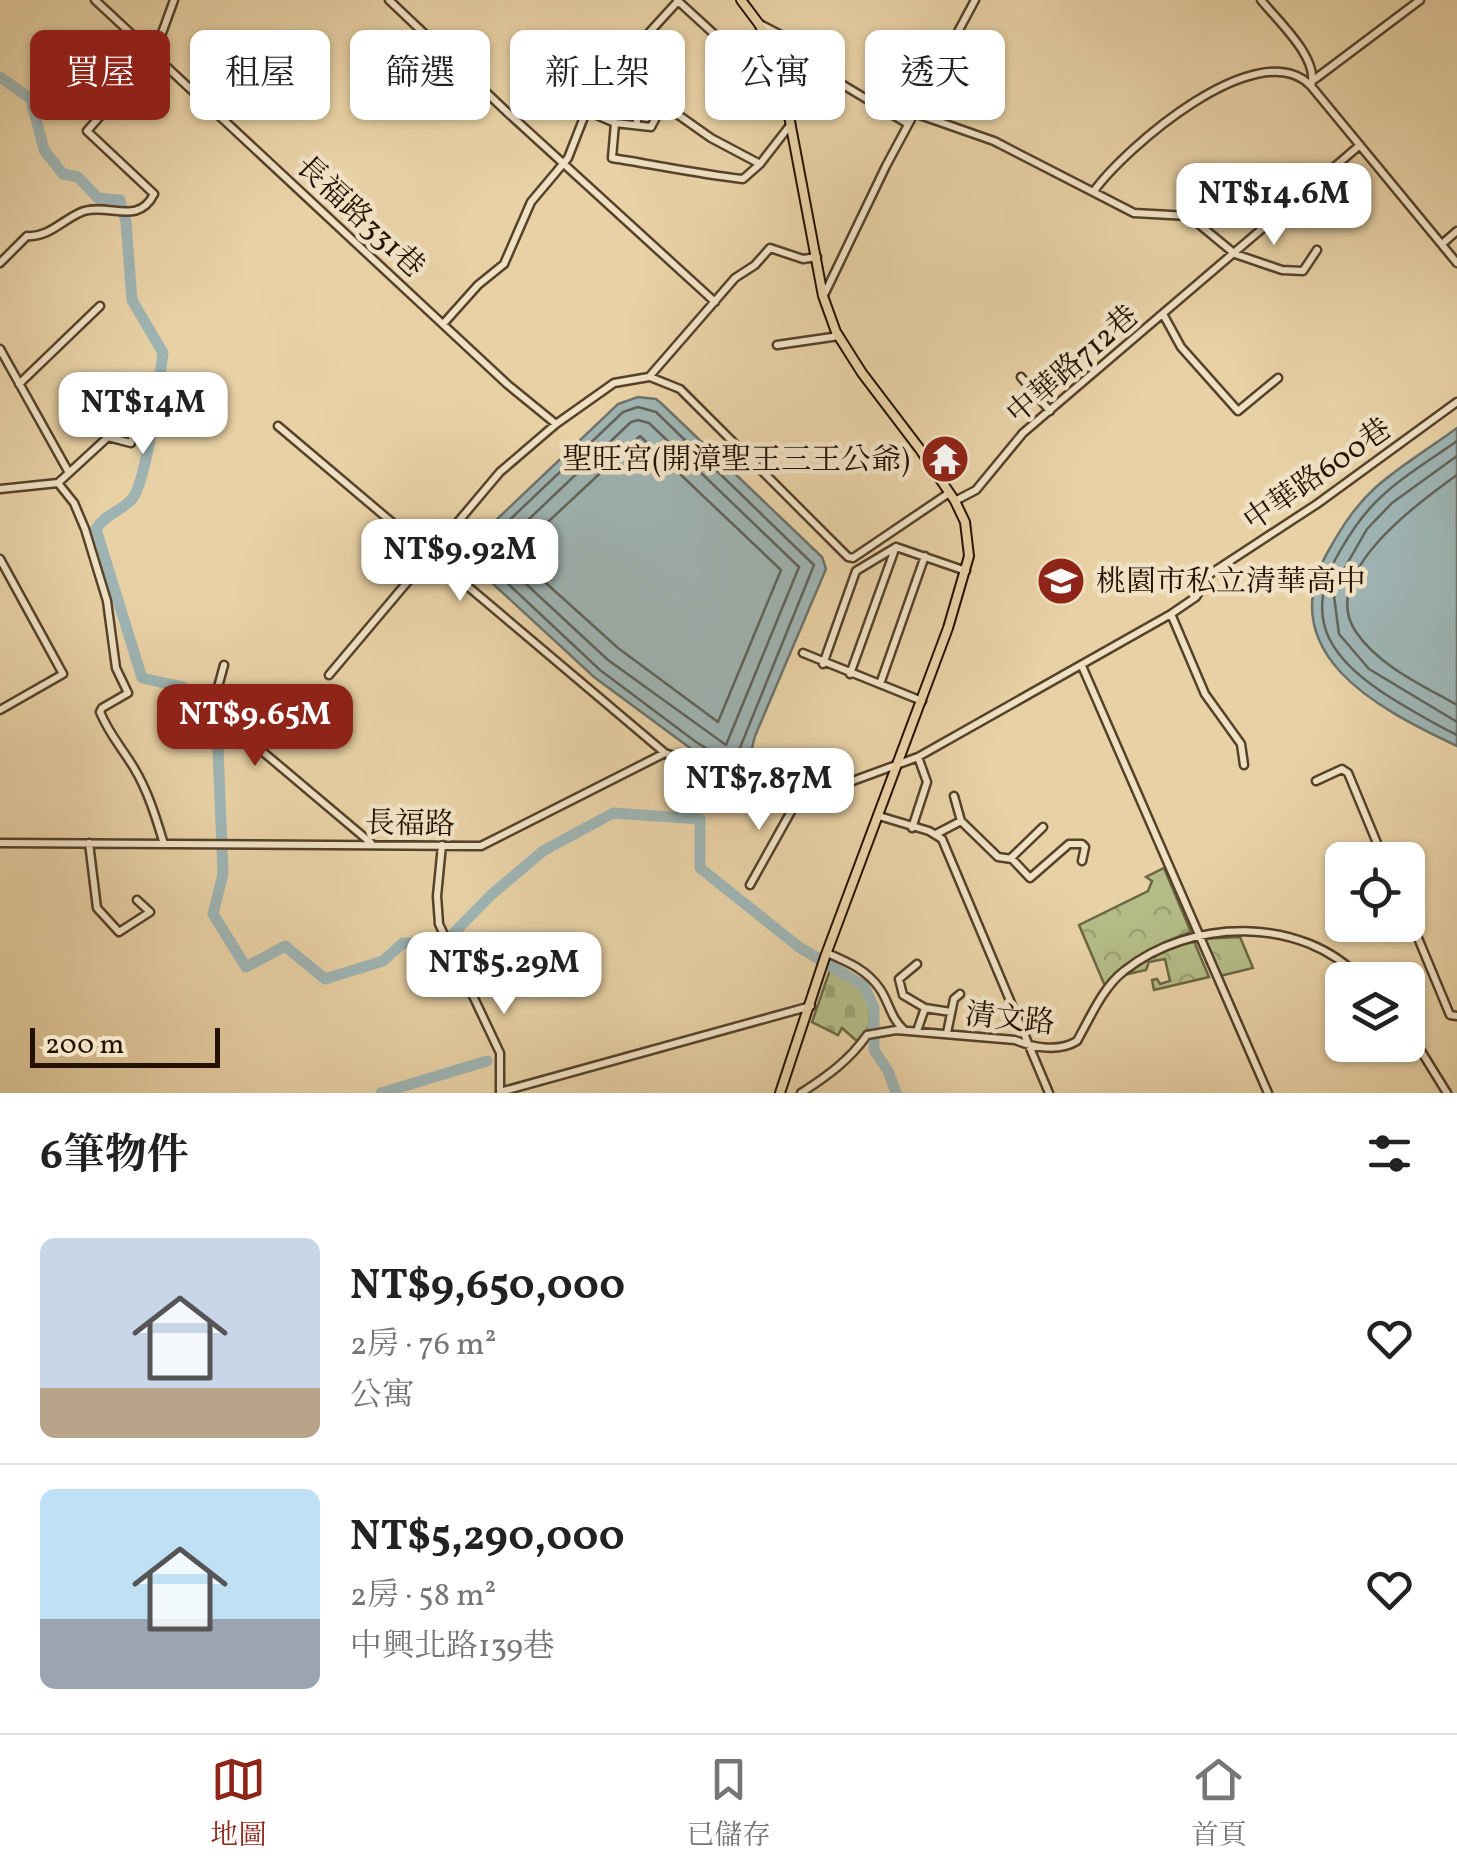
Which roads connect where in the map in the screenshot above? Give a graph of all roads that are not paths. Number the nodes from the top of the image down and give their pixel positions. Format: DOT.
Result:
graph roads {
  1 [pos="95,0"];
  2 [pos="174,0"];
  3 [pos="389,0"];
  4 [pos="678,0"];
  5 [pos="742,0"];
  6 [pos="975,0"];
  7 [pos="1261,0"];
  8 [pos="1420,0"];
  9 [pos="759,24"];
  10 [pos="127,30"];
  11 [pos="163,30"];
  12 [pos="651,30"];
  13 [pos="710,30"];
  14 [pos="762,30"];
  15 [pos="959,30"];
  16 [pos="170,70"];
  17 [pos="1312,83"];
  18 [pos="97,120"];
  19 [pos="582,120"];
  20 [pos="610,120"];
  21 [pos="637,120"];
  22 [pos="790,120"];
  23 [pos="910,120"];
  24 [pos="934,120"];
  25 [pos="615,122"];
  26 [pos="791,124"];
  27 [pos="908,124"];
  28 [pos="636,125"];
  29 [pos="1360,145"];
  30 [pos="563,164"];
  31 [pos="760,164"];
  32 [pos="1094,191"];
  33 [pos="1457,231"];
  34 [pos="1442,244"];
  35 [pos="1317,250"];
  36 [pos="1235,254"];
  37 [pos="817,258"];
  38 [pos="0,263"];
  39 [pos="1457,263"];
  40 [pos="823,296"];
  41 [pos="715,302"];
  42 [pos="100,306"];
  43 [pos="1163,314"];
  44 [pos="444,323"];
  45 [pos="839,336"];
  46 [pos="777,345"];
  47 [pos="0,350"];
  48 [pos="648,377"];
  49 [pos="1021,377"];
  50 [pos="1278,378"];
  51 [pos="19,384"];
  52 [pos="1457,402"];
  53 [pos="1050,410"];
  54 [pos="121,418"];
  55 [pos="556,424"];
  56 [pos="278,426"];
  57 [pos="68,471"];
  58 [pos="58,483"];
  59 [pos="0,490"];
  60 [pos="952,497"];
  61 [pos="896,547"];
  62 [pos="431,554"];
  63 [pos="925,556"];
  64 [pos="0,560"];
  65 [pos="967,572"];
  66 [pos="1171,614"];
  67 [pos="803,654"];
  68 [pos="823,664"];
  69 [pos="224,665"];
  70 [pos="1082,666"];
  71 [pos="850,674"];
  72 [pos="329,675"];
  73 [pos="880,684"];
  74 [pos="922,701"];
  75 [pos="0,710"];
  76 [pos="665,753"];
  77 [pos="918,757"];
  78 [pos="1244,765"];
  79 [pos="898,766"];
  80 [pos="1316,782"];
  81 [pos="954,796"];
  82 [pos="799,798"];
  83 [pos="879,816"];
  84 [pos="961,821"];
  85 [pos="1044,827"];
  86 [pos="912,828"];
  87 [pos="936,834"];
  88 [pos="1377,842"];
  89 [pos="0,843"];
  90 [pos="89,844"];
  91 [pos="164,844"];
  92 [pos="371,844"];
  93 [pos="442,845"];
  94 [pos="1010,859"];
  95 [pos="1082,861"];
  96 [pos="750,885"];
  97 [pos="138,900"];
  98 [pos="1201,936"];
  99 [pos="1420,942"];
  100 [pos="825,959"];
  101 [pos="1343,962"];
  102 [pos="916,964"];
  103 [pos="960,994"];
  104 [pos="810,1006"];
  105 [pos="925,1008"];
  106 [pos="950,1012"];
  107 [pos="1457,1016"];
  108 [pos="904,1030"];
  109 [pos="917,1031"];
  110 [pos="947,1033"];
  111 [pos="1028,1046"];
  112 [pos="1425,1057"];
  113 [pos="500,1092"];
  114 [pos="780,1093"];
  115 [pos="801,1093"];
  116 [pos="1048,1093"];
  117 [pos="1268,1093"];
  118 [pos="1447,1093"];
  1 -- 10 [label="street, 長福路331巷"];
  2 -- 11 [label="street"];
  3 -- 30 [label="street"];
  4 -- 12 [label="street"];
  4 -- 13 [label="street"];
  5 -- 9 [label="main road"];
  6 -- 15 [label="street"];
  7 -- 17 [label="street"];
  8 -- 17 [label="street"];
  9 -- 14 [label="main road"];
  9 -- 27 [label="street"];
  16 -- 44 [label="street, 長福路331巷"];
  17 -- 29 [label="street"];
  17 -- 32 [label="street"];
  18 -- 38 [label="street"];
  19 -- 30 [label="street"];
  20 -- 25 [label="street"];
  21 -- 28 [label="street"];
  22 -- 26 [label="main road"];
  23 -- 27 [label="street"];
  24 -- 32 [label="street"];
  25 -- 28 [label="street"];
  25 -- 31 [label="street"];
  26 -- 31 [label="street"];
  26 -- 37 [label="main road"];
  27 -- 40 [label="street"];
  28 -- 31 [label="street"];
  29 -- 34 [label="street"];
  29 -- 36 [label="street, 中華路712巷"];
  30 -- 41 [label="street"];
  30 -- 44 [label="street"];
  32 -- 36 [label="street"];
  33 -- 34 [label="street"];
  34 -- 39 [label="street"];
  35 -- 36 [label="street"];
  36 -- 43 [label="street, 中華路712巷"];
  37 -- 40 [label="main road"];
  37 -- 41 [label="street"];
  40 -- 45 [label="main road"];
  41 -- 48 [label="street"];
  42 -- 51 [label="street"];
  43 -- 50 [label="street"];
  43 -- 53 [label="street, 中華路712巷"];
  44 -- 55 [label="street, 長福路331巷"];
  45 -- 46 [label="street"];
  45 -- 60 [label="main road"];
  47 -- 51 [label="street"];
  48 -- 55 [label="street"];
  48 -- 60 [label="street, 中華路712巷"];
  49 -- 53 [label="street"];
  51 -- 57 [label="street"];
  52 -- 66 [label="street, 中華路600巷"];
  53 -- 60 [label="street, 中華路712巷"];
  54 -- 57 [label="street"];
  55 -- 62 [label="street"];
  56 -- 62 [label="street"];
  57 -- 58 [label="street"];
  58 -- 59 [label="street"];
  58 -- 91 [label="street"];
  60 -- 65 [label="main road"];
  61 -- 63 [label="street"];
  61 -- 68 [label="street"];
  61 -- 71 [label="street"];
  62 -- 72 [label="street"];
  62 -- 76 [label="street"];
  63 -- 65 [label="street"];
  63 -- 73 [label="street"];
  64 -- 75 [label="street"];
  65 -- 74 [label="main road"];
  66 -- 70 [label="street, 中華路600巷"];
  66 -- 78 [label="street"];
  67 -- 68 [label="street"];
  68 -- 71 [label="street"];
  69 -- 92 [label="street"];
  70 -- 77 [label="street, 中華路600巷"];
  70 -- 98 [label="street"];
  71 -- 73 [label="street"];
  73 -- 74 [label="street"];
  74 -- 79 [label="main road"];
  76 -- 82 [label="street"];
  76 -- 93 [label="street, 長福路"];
  77 -- 79 [label="street, 中華路600巷"];
  77 -- 86 [label="street"];
  79 -- 82 [label="street"];
  79 -- 83 [label="main road"];
  80 -- 88 [label="street"];
  81 -- 84 [label="street"];
  82 -- 96 [label="street"];
  83 -- 86 [label="street"];
  83 -- 100 [label="main road"];
  84 -- 87 [label="street"];
  84 -- 94 [label="street"];
  85 -- 94 [label="street"];
  86 -- 87 [label="street"];
  87 -- 111 [label="street"];
  89 -- 90 [label="street, 長福路"];
  90 -- 91 [label="street, 長福路"];
  90 -- 97 [label="street"];
  91 -- 92 [label="street, 長福路"];
  92 -- 93 [label="street, 長福路"];
  93 -- 113 [label="street"];
  94 -- 95 [label="street"];
  98 -- 101 [label="street, 清文路"];
  98 -- 111 [label="street, 清文路"];
  98 -- 117 [label="street"];
  99 -- 107 [label="street"];
  100 -- 104 [label="main road"];
  100 -- 108 [label="street"];
  102 -- 105 [label="street"];
  103 -- 106 [label="street"];
  104 -- 113 [label="street"];
  104 -- 114 [label="main road"];
  105 -- 106 [label="street"];
  105 -- 109 [label="street"];
  106 -- 110 [label="street"];
  108 -- 109 [label="street, 清文路"];
  108 -- 115 [label="street, 清文路"];
  109 -- 110 [label="street, 清文路"];
  110 -- 111 [label="street, 清文路"];
  111 -- 116 [label="street"];
  112 -- 118 [label="street"];
}
